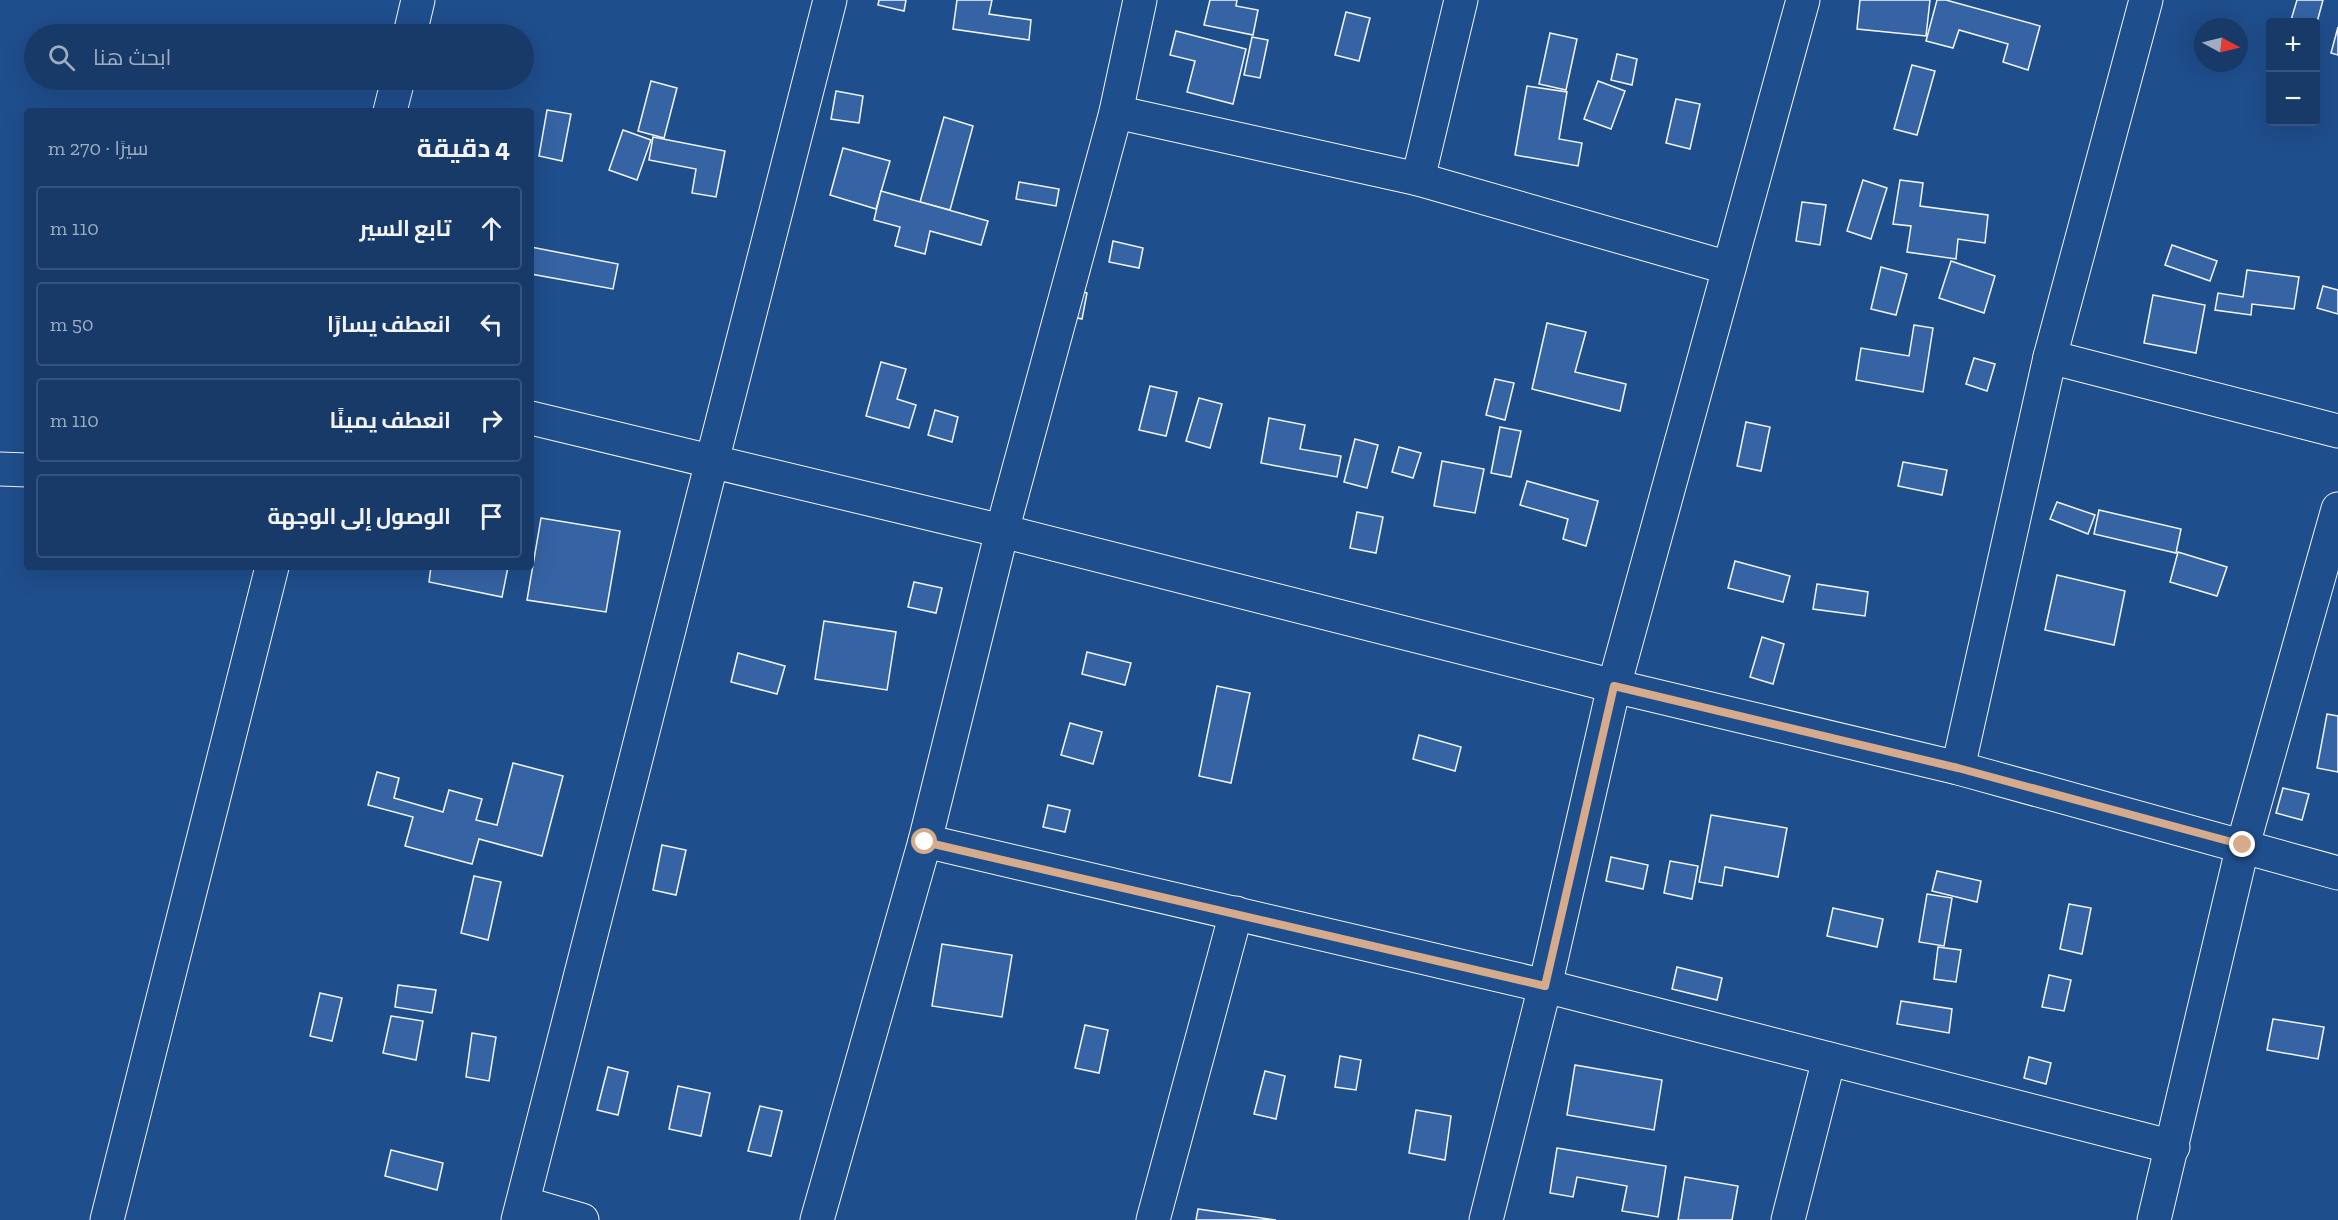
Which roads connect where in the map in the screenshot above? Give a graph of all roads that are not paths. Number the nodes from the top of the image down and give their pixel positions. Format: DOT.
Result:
graph roads {
  1 [pos="418,0"];
  2 [pos="830,0"];
  3 [pos="1140,0"];
  4 [pos="1461,0"];
  5 [pos="1803,0"];
  6 [pos="2146,0"];
  7 [pos="412,24"];
  8 [pos="395,90"];
  9 [pos="391,108"];
  10 [pos="1116,112"];
  11 [pos="1418,179"];
  12 [pos="1729,268"];
  13 [pos="2050,357"];
  14 [pos="534,419"];
  15 [pos="2338,431"];
  16 [pos="712,463"];
  17 [pos="0,469"];
  18 [pos="24,470"];
  19 [pos="2338,509"];
  20 [pos="1002,531"];
  21 [pos="271,570"];
  22 [pos="1614,686"];
  23 [pos="1958,768"];
  24 [pos="925,842"];
  25 [pos="2243,845"];
  26 [pos="2338,873"];
  27 [pos="1236,913"];
  28 [pos="1545,986"];
  29 [pos="1829,1059"];
  30 [pos="2172,1147"];
  31 [pos="520,1211"];
  32 [pos="107,1220"];
  33 [pos="582,1220"];
  34 [pos="818,1220"];
  35 [pos="1153,1220"];
  36 [pos="1486,1220"];
  37 [pos="1788,1220"];
  38 [pos="2154,1220"];
  1 -- 7 [label="street"];
  2 -- 16 [label="street"];
  3 -- 10 [label="street"];
  4 -- 11 [label="street"];
  5 -- 12 [label="street"];
  6 -- 13 [label="street"];
  8 -- 9 [label="street"];
  10 -- 11 [label="street"];
  10 -- 20 [label="street"];
  11 -- 12 [label="street"];
  12 -- 22 [label="street"];
  13 -- 15 [label="street"];
  13 -- 23 [label="street"];
  14 -- 16 [label="street"];
  16 -- 20 [label="street"];
  16 -- 31 [label="street"];
  17 -- 18 [label="street"];
  19 -- 25 [label="street"];
  20 -- 22 [label="street"];
  20 -- 24 [label="street"];
  21 -- 32 [label="street"];
  22 -- 23 [label="street"];
  22 -- 28 [label="street"];
  23 -- 25 [label="street"];
  24 -- 27 [label="street"];
  24 -- 34 [label="street"];
  25 -- 26 [label="street"];
  25 -- 30 [label="street"];
  27 -- 28 [label="street"];
  27 -- 35 [label="street"];
  28 -- 29 [label="street"];
  28 -- 36 [label="street"];
  29 -- 30 [label="street"];
  29 -- 37 [label="street"];
  30 -- 38 [label="street"];
  31 -- 33 [label="street"];
}
